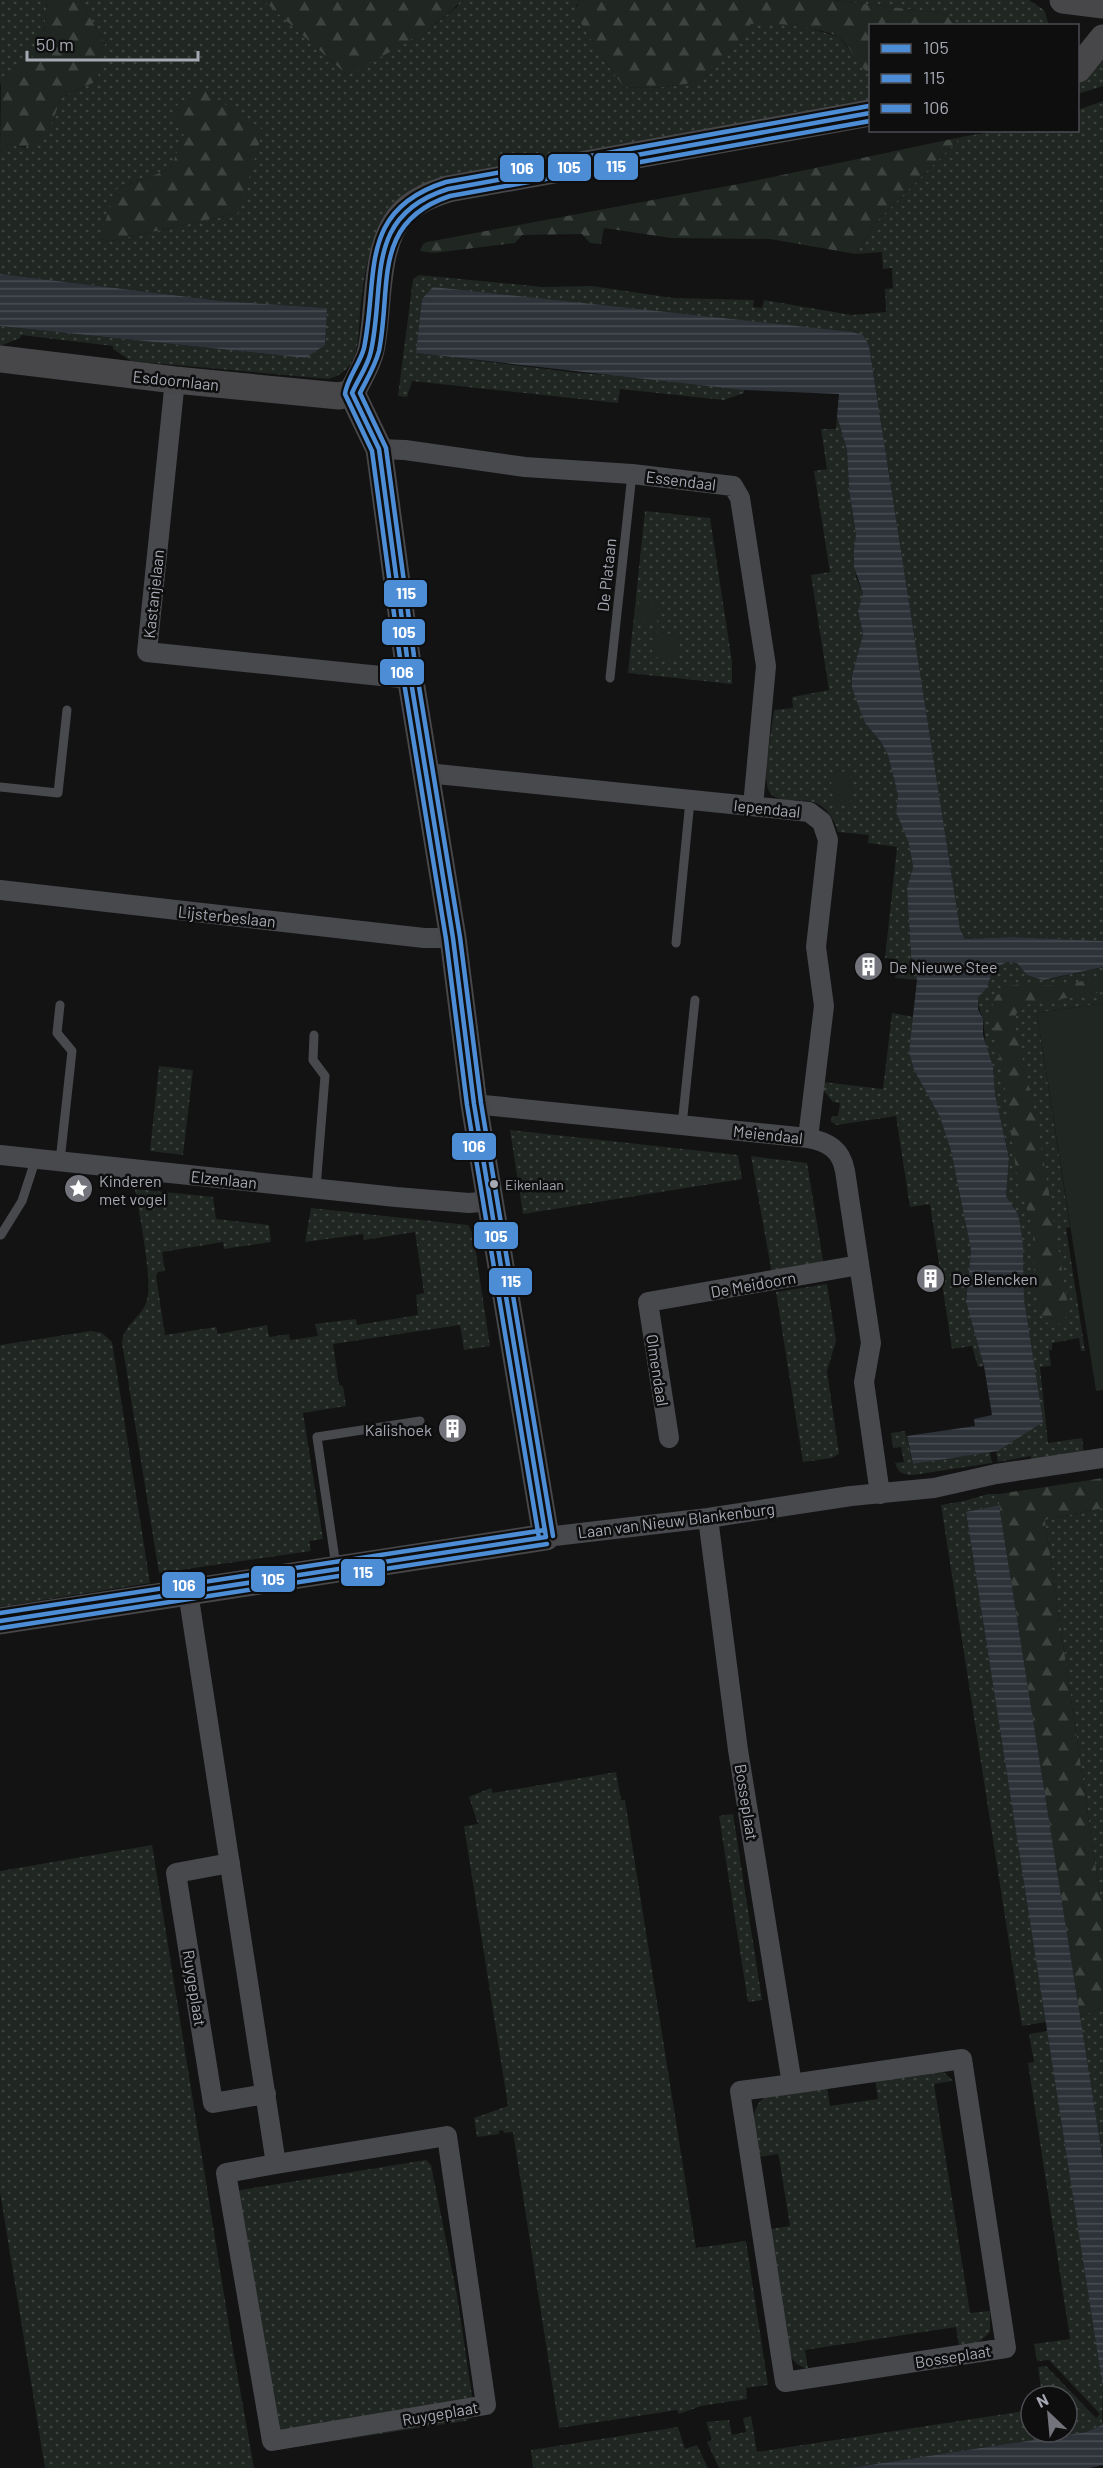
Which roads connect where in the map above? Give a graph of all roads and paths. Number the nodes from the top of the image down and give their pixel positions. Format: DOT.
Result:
graph roads {
  1 [pos="1103,5"];
  2 [pos="1070,7"];
  3 [pos="1103,38"];
  4 [pos="1079,67"];
  5 [pos="869,113"];
  6 [pos="0,358"];
  7 [pos="175,380"];
  8 [pos="352,393"];
  9 [pos="379,449"];
  10 [pos="632,474"];
  11 [pos="609,678"];
  12 [pos="410,679"];
  13 [pos="67,710"];
  14 [pos="427,773"];
  15 [pos="0,787"];
  16 [pos="690,801"];
  17 [pos="753,806"];
  18 [pos="0,890"];
  19 [pos="453,938"];
  20 [pos="676,943"];
  21 [pos="695,1000"];
  22 [pos="60,1005"];
  23 [pos="314,1035"];
  24 [pos="474,1104"];
  25 [pos="681,1125"];
  26 [pos="808,1138"];
  27 [pos="0,1155"];
  28 [pos="36,1158"];
  29 [pos="60,1161"];
  30 [pos="316,1188"];
  31 [pos="491,1201"];
  32 [pos="1,1235"];
  33 [pos="859,1265"];
  34 [pos="648,1302"];
  35 [pos="420,1421"];
  36 [pos="669,1438"];
  37 [pos="1103,1458"];
  38 [pos="880,1494"];
  39 [pos="708,1518"];
  40 [pos="546,1537"];
  41 [pos="337,1569"];
  42 [pos="188,1592"];
  43 [pos="0,1621"];
  44 [pos="230,1863"];
  45 [pos="792,2084"];
  46 [pos="266,2094"];
  47 [pos="276,2164"];
  1 -- 2 [label="street"];
  3 -- 4 [label="street"];
  5 -- 8 [label="street"];
  6 -- 7 [label="street, Esdoornlaan"];
  7 -- 8 [label="street, Esdoornlaan"];
  7 -- 12 [label="street, Kastanjelaan"];
  8 -- 9 [label="street"];
  9 -- 10 [label="street, Essendaal"];
  9 -- 12 [label="street"];
  10 -- 11 [label="lane, De Plataan"];
  10 -- 17 [label="street, Essendaal"];
  12 -- 14 [label="street"];
  13 -- 15 [label="lane"];
  14 -- 16 [label="street, Iependaal"];
  14 -- 19 [label="street"];
  16 -- 17 [label="street, Iependaal"];
  16 -- 20 [label="lane"];
  17 -- 26 [label="street, Iependaal"];
  18 -- 19 [label="street, Lijsterbeslaan"];
  19 -- 24 [label="street"];
  21 -- 25 [label="lane"];
  22 -- 29 [label="lane"];
  23 -- 30 [label="lane"];
  24 -- 25 [label="street, Meiendaal"];
  24 -- 31 [label="street"];
  25 -- 26 [label="street, Meiendaal"];
  26 -- 33 [label="street, Meiendaal"];
  27 -- 28 [label="street, Elzenlaan"];
  28 -- 29 [label="street, Elzenlaan"];
  28 -- 32 [label="lane"];
  29 -- 30 [label="street, Elzenlaan"];
  30 -- 31 [label="street, Elzenlaan"];
  31 -- 40 [label="street"];
  33 -- 34 [label="street, De Meidoorn"];
  33 -- 38 [label="street, Meiendaal"];
  34 -- 36 [label="street, Olmendaal"];
  35 -- 41 [label="lane"];
  37 -- 38 [label="street, Laan van Nieuw Blankenburg"];
  38 -- 39 [label="street, Laan van Nieuw Blankenburg"];
  39 -- 40 [label="street, Laan van Nieuw Blankenburg"];
  39 -- 45 [label="street, Bosseplaat"];
  40 -- 41 [label="street, Laan van Nieuw Blankenburg"];
  41 -- 42 [label="street, Laan van Nieuw Blankenburg"];
  42 -- 43 [label="street, Laan van Nieuw Blankenburg"];
  42 -- 44 [label="street"];
  44 -- 46 [label="street"];
  44 -- 46 [label="street, Ruygeplaat"];
  45 -- 45 [label="street, Bosseplaat"];
  46 -- 47 [label="street"];
  47 -- 47 [label="street, Ruygeplaat"];
}
